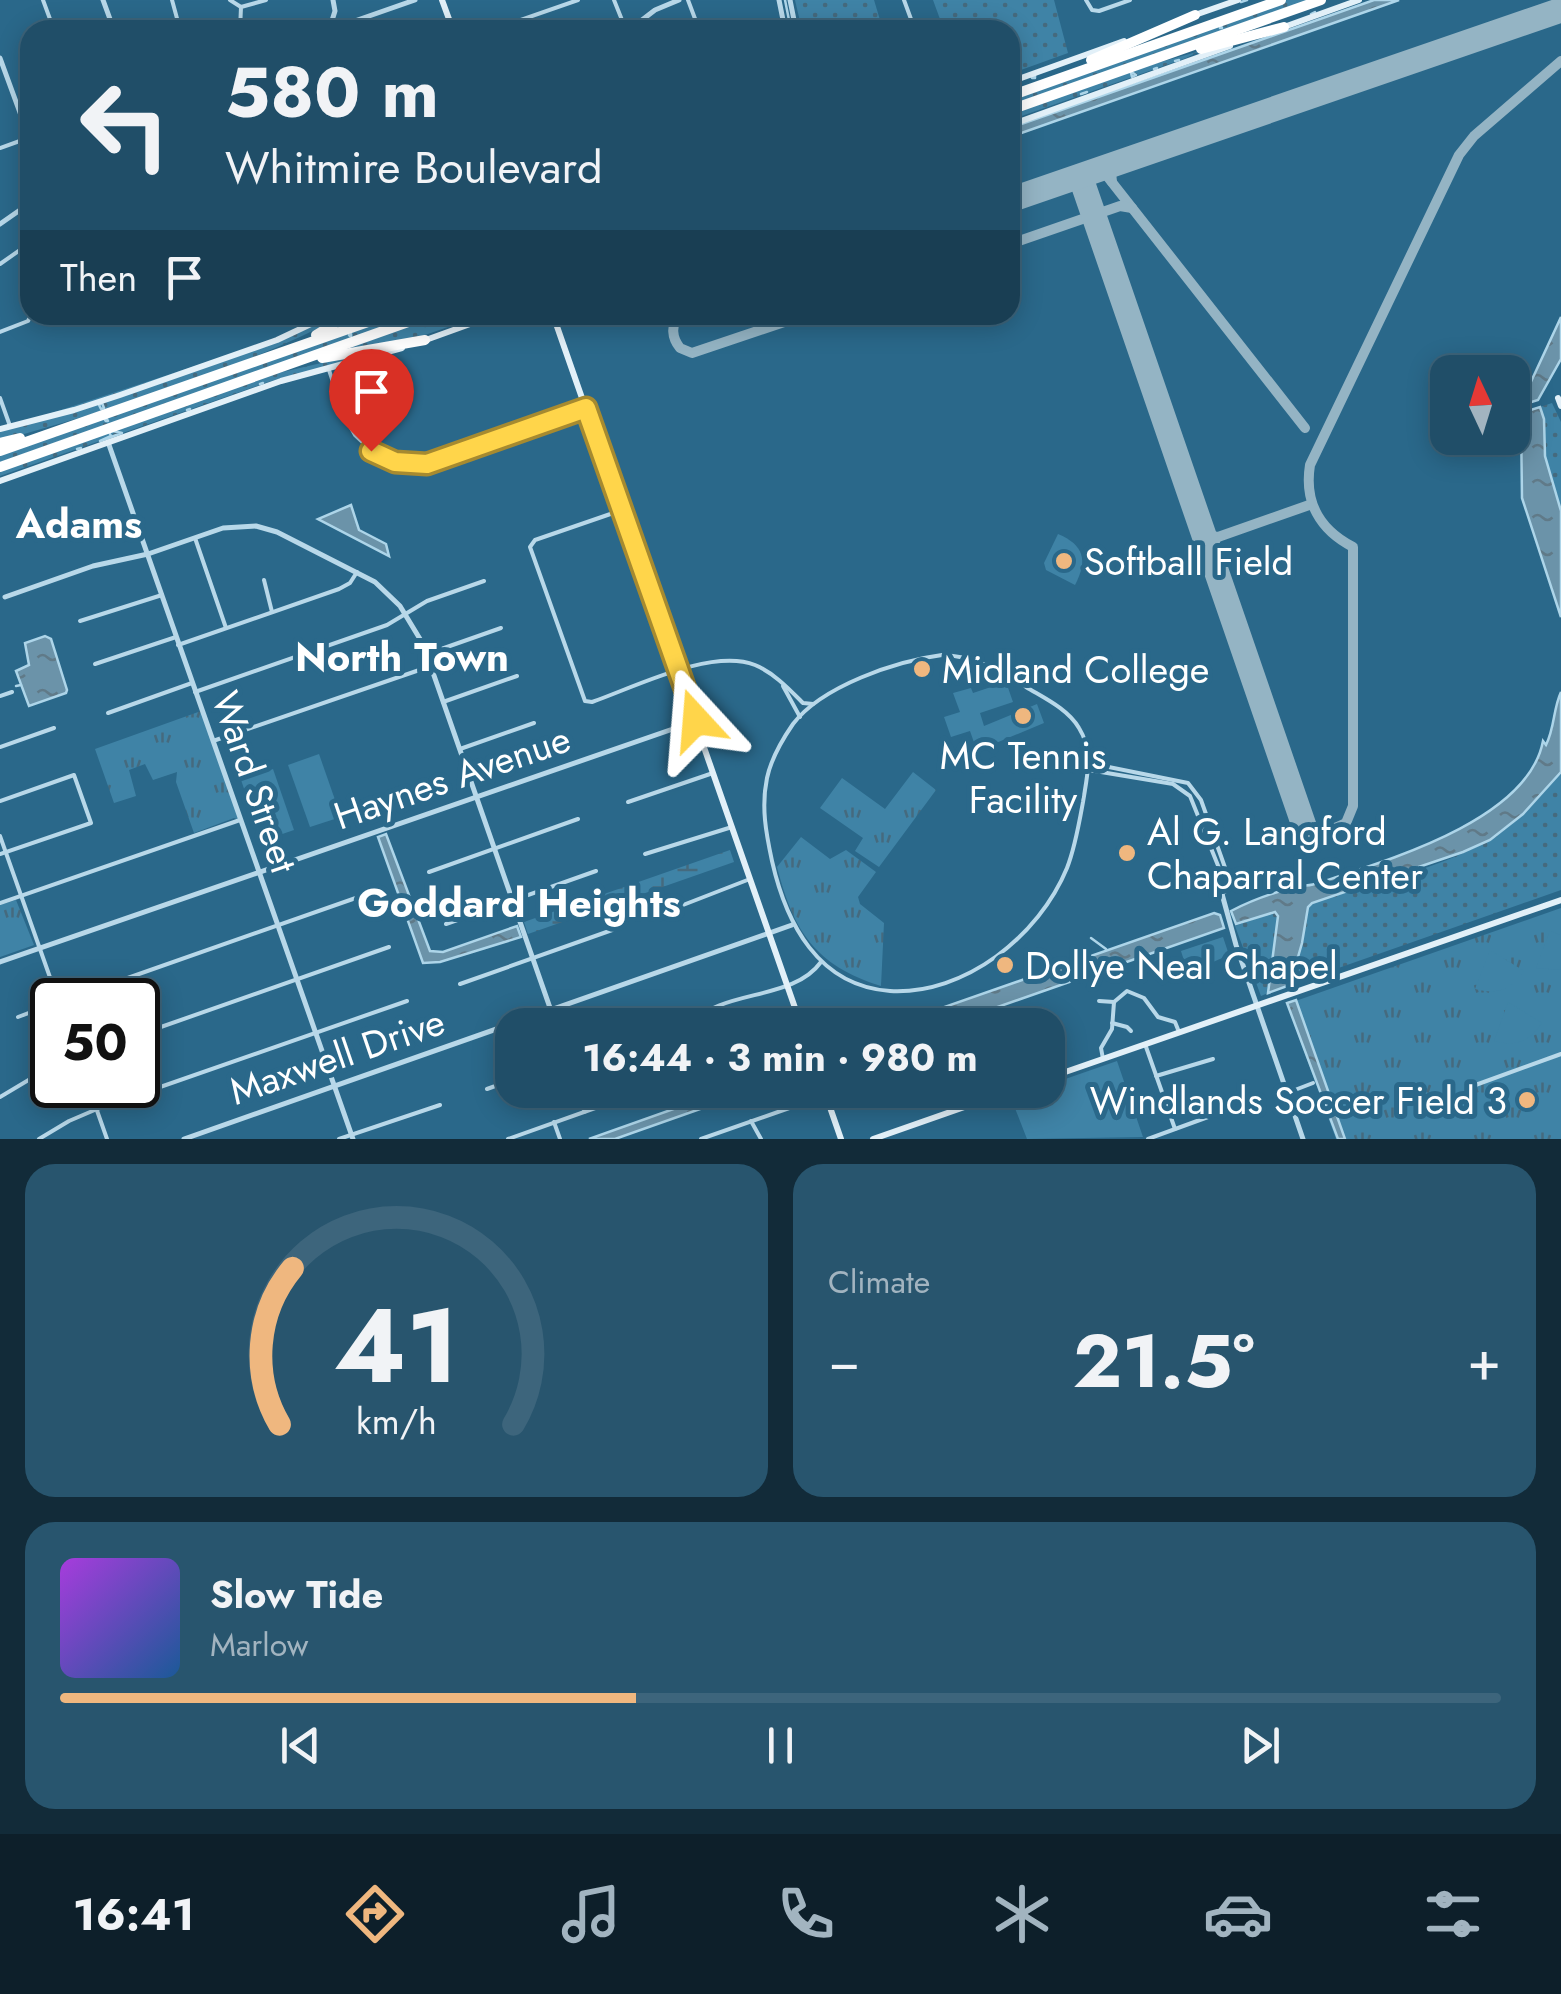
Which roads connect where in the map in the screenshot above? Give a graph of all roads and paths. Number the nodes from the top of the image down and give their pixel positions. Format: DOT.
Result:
graph roads {
  1 [pos="230,0"];
  2 [pos="266,0"];
  3 [pos="414,0"];
  4 [pos="578,0"];
  5 [pos="679,0"];
  6 [pos="1086,0"];
  7 [pos="1130,0"];
  8 [pos="1238,0"];
  9 [pos="1281,0"];
  10 [pos="1321,0"];
  11 [pos="1359,0"];
  12 [pos="401,2"];
  13 [pos="667,2"];
  14 [pos="242,7"];
  15 [pos="1195,15"];
  16 [pos="241,20"];
  17 [pos="355,20"];
  18 [pos="521,20"];
  19 [pos="641,20"];
  20 [pos="1284,27"];
  21 [pos="0,58"];
  22 [pos="1132,67"];
  23 [pos="1020,78"];
  24 [pos="1058,78"];
  25 [pos="1020,92"];
  26 [pos="1020,106"];
  27 [pos="20,111"];
  28 [pos="1020,121"];
  29 [pos="309,325"];
  30 [pos="331,325"];
  31 [pos="360,325"];
  32 [pos="400,325"];
  33 [pos="467,325"];
  34 [pos="557,325"];
  35 [pos="425,340"];
  36 [pos="284,352"];
  37 [pos="328,369"];
  38 [pos="263,373"];
  39 [pos="0,398"];
  40 [pos="586,408"];
  41 [pos="89,420"];
  42 [pos="3,425"];
  43 [pos="108,442"];
  44 [pos="0,444"];
  45 [pos="0,451"];
  46 [pos="0,467"];
  47 [pos="0,480"];
  48 [pos="622,510"];
  49 [pos="194,538"];
  50 [pos="148,554"];
  51 [pos="358,570"];
  52 [pos="264,580"];
  53 [pos="484,581"];
  54 [pos="162,595"];
  55 [pos="4,597"];
  56 [pos="272,612"];
  57 [pos="407,615"];
  58 [pos="80,621"];
  59 [pos="226,628"];
  60 [pos="501,628"];
  61 [pos="176,636"];
  62 [pos="178,645"];
  63 [pos="427,654"];
  64 [pos="95,664"];
  65 [pos="431,666"];
  66 [pos="679,672"];
  67 [pos="518,676"];
  68 [pos="192,683"];
  69 [pos="783,686"];
  70 [pos="12,692"];
  71 [pos="195,692"];
  72 [pos="0,696"];
  73 [pos="443,702"];
  74 [pos="814,703"];
  75 [pos="108,713"];
  76 [pos="800,717"];
  77 [pos="696,720"];
  78 [pos="534,723"];
  79 [pos="54,728"];
  80 [pos="212,742"];
  81 [pos="0,747"];
  82 [pos="460,749"];
  83 [pos="1089,767"];
  84 [pos="713,774"];
  85 [pos="476,798"];
  86 [pos="0,801"];
  87 [pos="628,802"];
  88 [pos="240,820"];
  89 [pos="578,820"];
  90 [pos="732,827"];
  91 [pos="0,836"];
  92 [pos="495,849"];
  93 [pos="3,854"];
  94 [pos="645,854"];
  95 [pos="596,871"];
  96 [pos="429,872"];
  97 [pos="259,873"];
  98 [pos="750,879"];
  99 [pos="370,894"];
  100 [pos="1222,894"];
  101 [pos="21,895"];
  102 [pos="512,900"];
  103 [pos="1561,900"];
  104 [pos="0,902"];
  105 [pos="665,912"];
  106 [pos="446,924"];
  107 [pos="792,925"];
  108 [pos="277,926"];
  109 [pos="616,929"];
  110 [pos="769,934"];
  111 [pos="390,946"];
  112 [pos="40,948"];
  113 [pos="532,958"];
  114 [pos="0,962"];
  115 [pos="821,962"];
  116 [pos="50,978"];
  117 [pos="125,978"];
  118 [pos="296,979"];
  119 [pos="460,984"];
  120 [pos="786,984"];
  121 [pos="407,1001"];
  122 [pos="1099,1001"];
  123 [pos="1114,1002"];
  124 [pos="1256,1005"];
  125 [pos="550,1008"];
  126 [pos="557,1008"];
  127 [pos="717,1008"];
  128 [pos="795,1008"];
  129 [pos="30,1012"];
  130 [pos="18,1017"];
  131 [pos="1112,1023"];
  132 [pos="160,1027"];
  133 [pos="495,1030"];
  134 [pos="1130,1031"];
  135 [pos="1179,1032"];
  136 [pos="315,1033"];
  137 [pos="1145,1044"];
  138 [pos="1561,1054"];
  139 [pos="1103,1058"];
  140 [pos="1213,1059"];
  141 [pos="1065,1072"];
  142 [pos="1156,1076"];
  143 [pos="30,1080"];
  144 [pos="1313,1083"];
  145 [pos="334,1086"];
  146 [pos="495,1086"];
  147 [pos="1470,1086"];
  148 [pos="488,1089"];
  149 [pos="1287,1093"];
  150 [pos="0,1098"];
  151 [pos="440,1105"];
  152 [pos="585,1108"];
  153 [pos="595,1108"];
  154 [pos="788,1108"];
  155 [pos="830,1108"];
  156 [pos="961,1108"];
  157 [pos="97,1110"];
  158 [pos="586,1111"];
  159 [pos="1229,1113"];
  160 [pos="751,1121"];
  161 [pos="554,1122"];
  162 [pos="1174,1129"];
  163 [pos="352,1137"];
  164 [pos="39,1139"];
  165 [pos="107,1139"];
  166 [pos="184,1139"];
  167 [pos="339,1139"];
  168 [pos="508,1139"];
  169 [pos="560,1139"];
  170 [pos="701,1139"];
  171 [pos="761,1139"];
  172 [pos="841,1139"];
  173 [pos="872,1139"];
  174 [pos="1148,1139"];
  175 [pos="1303,1139"];
  1 -- 14 [label="street"];
  2 -- 14 [label="street"];
  3 -- 12 [label="street"];
  4 -- 18 [label="street"];
  5 -- 13 [label="street"];
  6 -- 7 [label="street"];
  8 -- 15 [label="main road"];
  9 -- 24 [label="highway"];
  10 -- 22 [label="highway"];
  11 -- 20 [label="main road"];
  12 -- 17 [label="street"];
  13 -- 19 [label="street"];
  14 -- 16 [label="street"];
  15 -- 23 [label="main road"];
  15 -- 24 [label="highway"];
  20 -- 22 [label="highway"];
  20 -- 28 [label="main road"];
  21 -- 27 [label="street"];
  22 -- 26 [label="highway"];
  24 -- 25 [label="highway"];
  29 -- 42 [label="main road"];
  30 -- 36 [label="highway"];
  31 -- 36 [label="highway"];
  32 -- 38 [label="highway"];
  33 -- 35 [label="main road"];
  34 -- 40 [label="main road"];
  35 -- 37 [label="main road"];
  35 -- 38 [label="highway"];
  36 -- 41 [label="highway"];
  37 -- 40 [label="street"];
  37 -- 43 [label="main road"];
  38 -- 46 [label="highway"];
  39 -- 42 [label="street"];
  40 -- 48 [label="main road"];
  41 -- 44 [label="highway"];
  41 -- 45 [label="highway"];
  43 -- 47 [label="main road"];
  43 -- 50 [label="street, Ward Street"];
  48 -- 66 [label="main road"];
  48 -- 66 [label="street"];
  49 -- 50 [label="street"];
  49 -- 51 [label="street"];
  49 -- 59 [label="street"];
  50 -- 54 [label="street, Ward Street"];
  50 -- 55 [label="street"];
  51 -- 56 [label="street"];
  51 -- 57 [label="street"];
  52 -- 56 [label="street"];
  53 -- 57 [label="street"];
  54 -- 58 [label="street"];
  54 -- 61 [label="street, Ward Street"];
  56 -- 59 [label="street"];
  57 -- 63 [label="street"];
  57 -- 71 [label="street"];
  59 -- 62 [label="street"];
  60 -- 63 [label="street"];
  61 -- 62 [label="street, Ward Street"];
  61 -- 64 [label="street"];
  62 -- 68 [label="street, Ward Street"];
  63 -- 65 [label="street"];
  65 -- 73 [label="street"];
  65 -- 80 [label="street"];
  66 -- 69 [label="street"];
  66 -- 77 [label="main road"];
  67 -- 73 [label="street"];
  68 -- 71 [label="street, Ward Street"];
  68 -- 75 [label="street"];
  69 -- 74 [label="street"];
  69 -- 76 [label="street"];
  70 -- 72 [label="street"];
  71 -- 80 [label="street, Ward Street"];
  73 -- 82 [label="street"];
  74 -- 76 [label="street"];
  74 -- 83 [label="street"];
  76 -- 107 [label="street"];
  77 -- 84 [label="main road"];
  77 -- 85 [label="street, Haynes Avenue"];
  78 -- 82 [label="street"];
  79 -- 81 [label="street"];
  80 -- 88 [label="street, Ward Street"];
  82 -- 85 [label="street"];
  83 -- 100 [label="street"];
  83 -- 115 [label="street"];
  84 -- 87 [label="street"];
  84 -- 90 [label="main road"];
  85 -- 92 [label="street"];
  85 -- 97 [label="street, Haynes Avenue"];
  86 -- 93 [label="street"];
  88 -- 97 [label="street, Ward Street"];
  88 -- 101 [label="street"];
  89 -- 92 [label="street"];
  90 -- 94 [label="street"];
  90 -- 98 [label="main road"];
  91 -- 93 [label="street"];
  92 -- 96 [label="street"];
  92 -- 102 [label="street"];
  93 -- 101 [label="street"];
  95 -- 102 [label="street"];
  97 -- 108 [label="street, Ward Street"];
  97 -- 112 [label="street, Haynes Avenue"];
  98 -- 105 [label="street"];
  98 -- 110 [label="main road"];
  99 -- 108 [label="street"];
  100 -- 124 [label="street"];
  101 -- 104 [label="street"];
  101 -- 112 [label="street"];
  102 -- 106 [label="street"];
  102 -- 113 [label="street"];
  103 -- 124 [label="main road"];
  107 -- 110 [label="street, Maxwell Drive"];
  107 -- 115 [label="street"];
  108 -- 117 [label="street"];
  108 -- 118 [label="street, Ward Street"];
  109 -- 113 [label="street"];
  110 -- 120 [label="main road"];
  110 -- 126 [label="street, Maxwell Drive"];
  111 -- 118 [label="street"];
  112 -- 114 [label="street, Haynes Avenue"];
  112 -- 116 [label="street"];
  113 -- 119 [label="street"];
  113 -- 125 [label="street"];
  115 -- 120 [label="street"];
  118 -- 132 [label="street"];
  118 -- 136 [label="street, Ward Street"];
  120 -- 127 [label="street"];
  120 -- 128 [label="main road"];
  121 -- 136 [label="street"];
  122 -- 123 [label="street"];
  123 -- 131 [label="street"];
  123 -- 135 [label="street"];
  124 -- 135 [label="main road"];
  124 -- 149 [label="street"];
  129 -- 130 [label="street"];
  131 -- 134 [label="street"];
  131 -- 139 [label="street"];
  133 -- 145 [label="street, Maxwell Drive"];
  135 -- 137 [label="main road"];
  136 -- 145 [label="street, Ward Street"];
  136 -- 157 [label="street"];
  137 -- 139 [label="main road"];
  137 -- 142 [label="street"];
  138 -- 147 [label="street"];
  139 -- 141 [label="main road"];
  140 -- 142 [label="street"];
  142 -- 162 [label="street"];
  143 -- 150 [label="street"];
  144 -- 149 [label="street"];
  145 -- 163 [label="street, Ward Street"];
  145 -- 166 [label="street, Maxwell Drive"];
  146 -- 148 [label="street"];
  149 -- 175 [label="street"];
  151 -- 163 [label="street"];
  152 -- 158 [label="street"];
  153 -- 158 [label="street"];
  154 -- 160 [label="street"];
  155 -- 172 [label="main road"];
  156 -- 173 [label="main road"];
  157 -- 164 [label="street"];
  157 -- 165 [label="street"];
  158 -- 161 [label="street"];
  159 -- 162 [label="street"];
  160 -- 170 [label="street"];
  160 -- 171 [label="street"];
  161 -- 168 [label="street"];
  161 -- 169 [label="street"];
  162 -- 174 [label="street"];
  163 -- 167 [label="street"];
}
